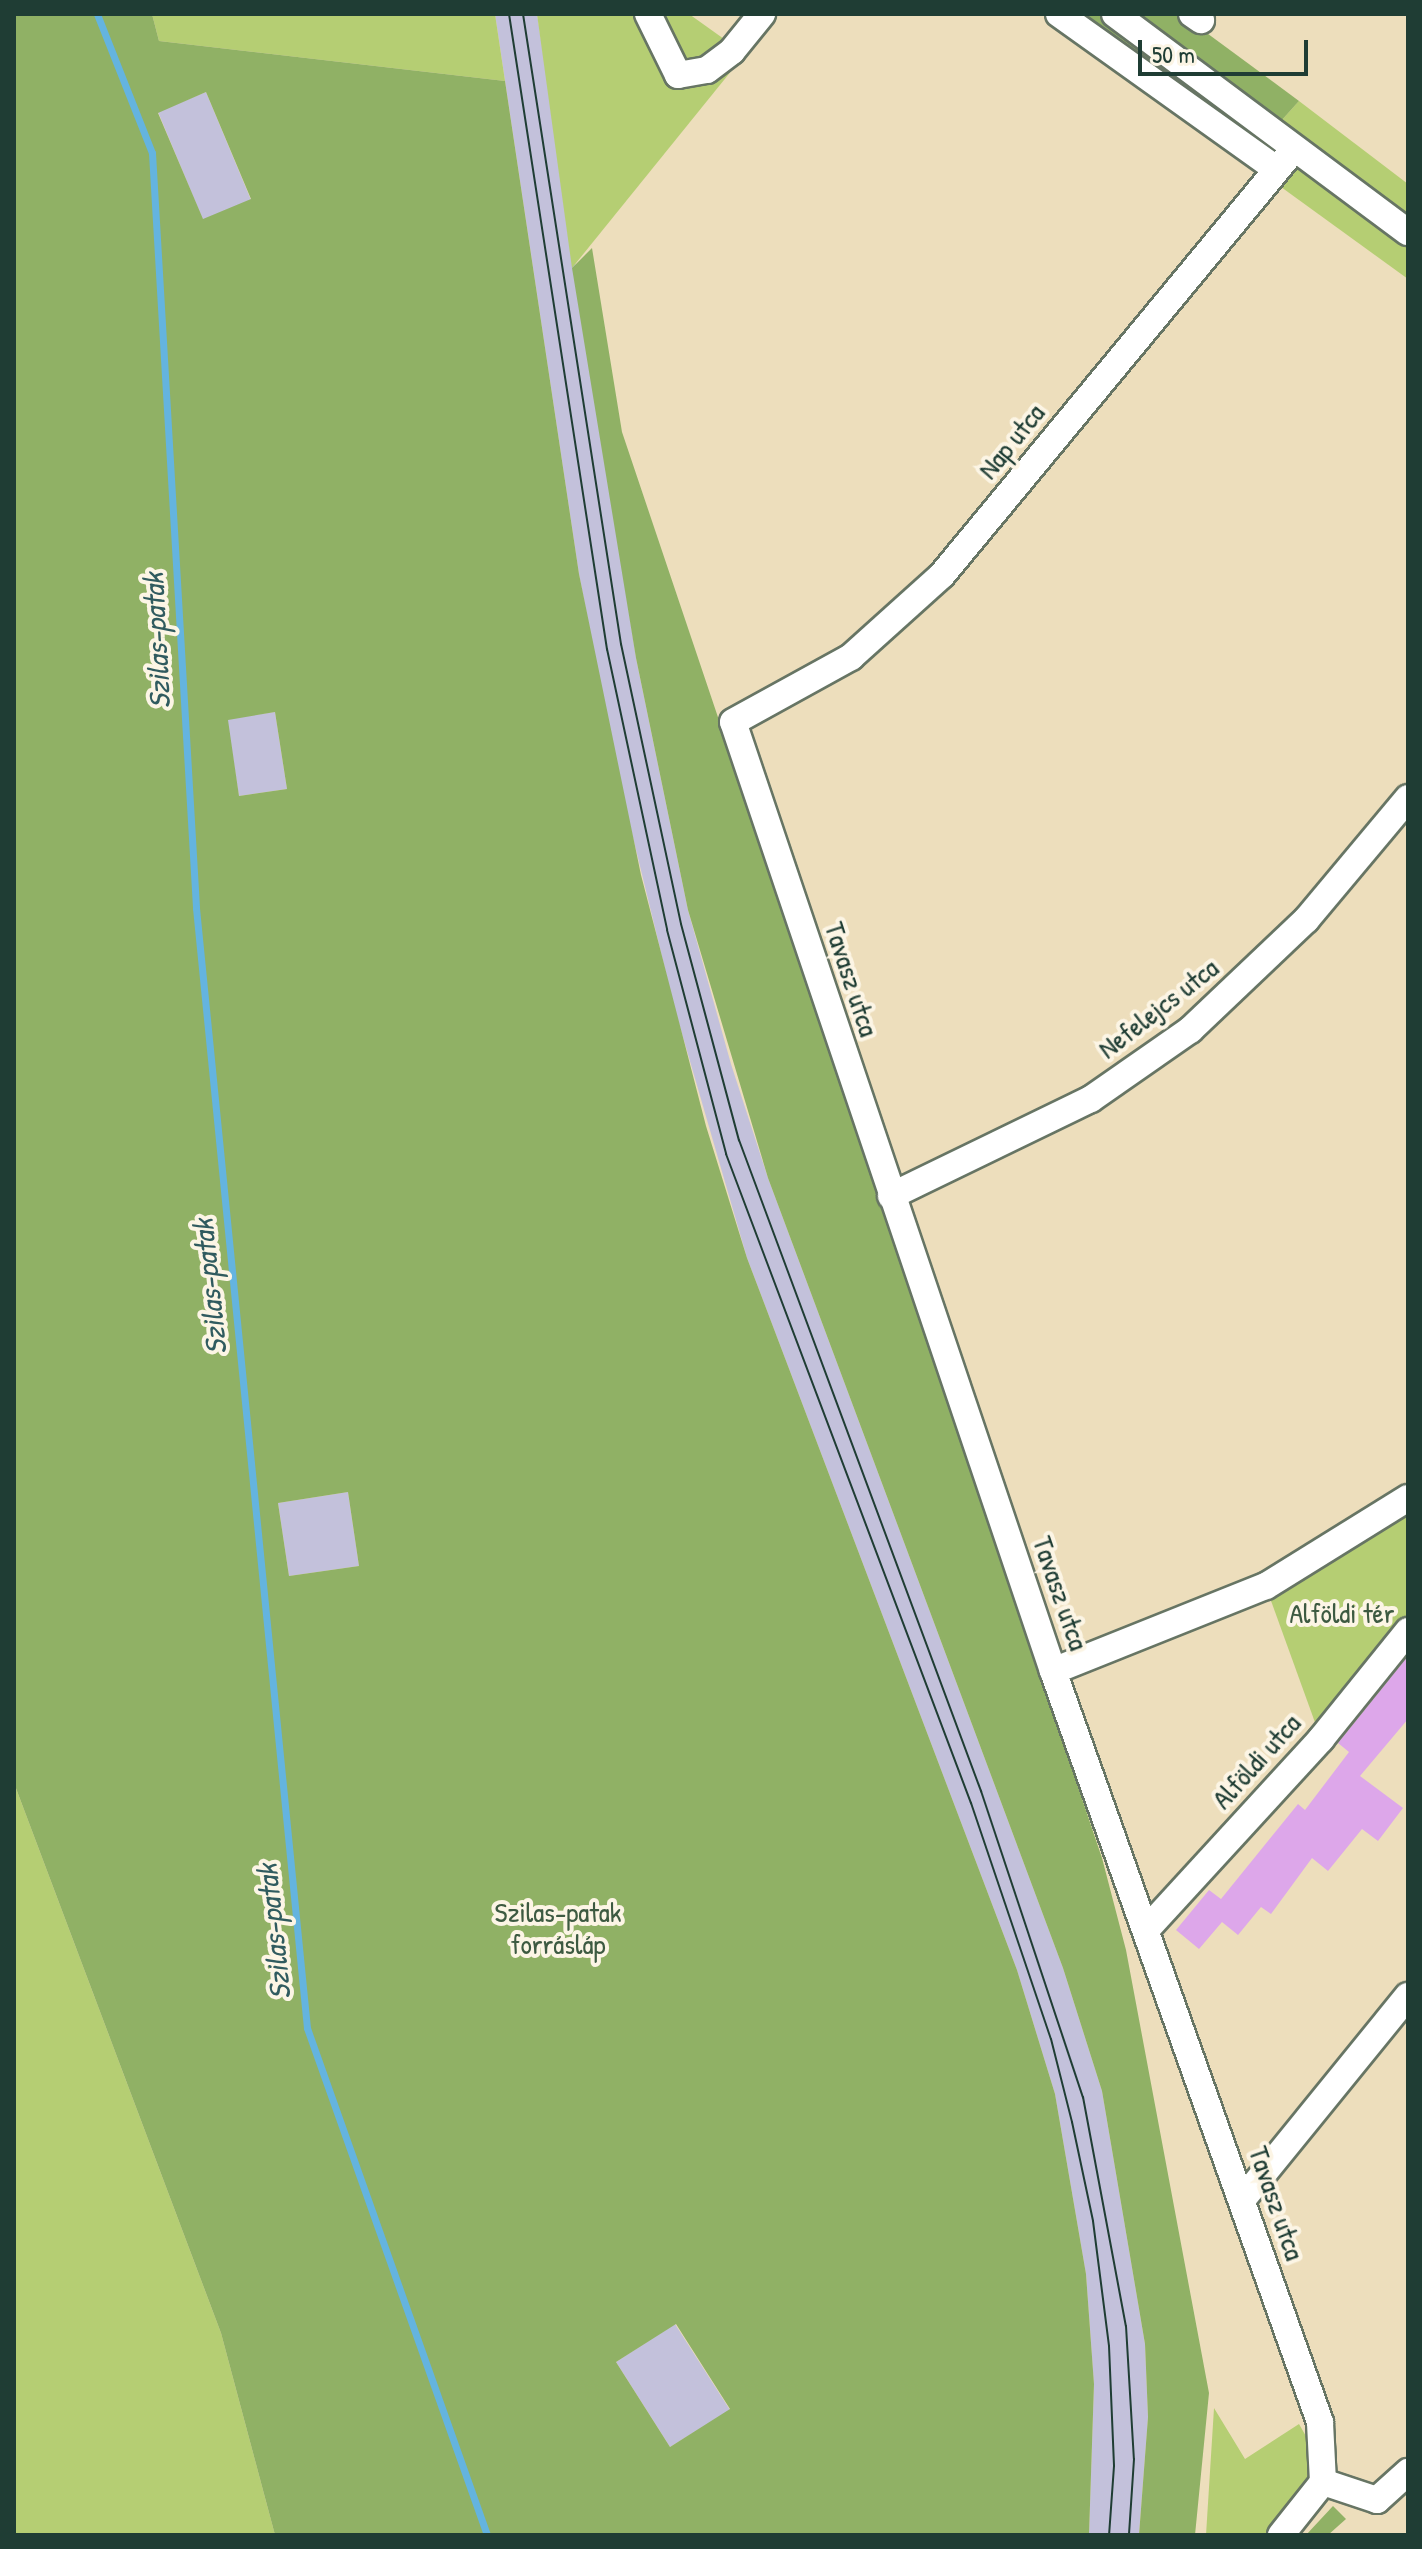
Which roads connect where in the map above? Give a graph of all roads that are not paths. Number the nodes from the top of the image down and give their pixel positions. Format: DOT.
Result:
graph roads {
  1 [pos="648,14"];
  2 [pos="762,14"];
  3 [pos="1059,14"];
  4 [pos="1115,14"];
  5 [pos="1192,14"];
  6 [pos="1202,14"];
  7 [pos="1294,149"];
  8 [pos="1276,169"];
  9 [pos="1408,232"];
  10 [pos="733,722"];
  11 [pos="1408,798"];
  12 [pos="891,1196"];
  13 [pos="1408,1498"];
  14 [pos="1408,1631"];
  15 [pos="1053,1671"];
  16 [pos="1147,1929"];
  17 [pos="1408,1996"];
  18 [pos="1242,2200"];
  19 [pos="1408,2472"];
  20 [pos="1323,2482"];
  21 [pos="1281,2535"];
  1 -- 2 [label="street"];
  3 -- 8 [label="street"];
  4 -- 7 [label="street"];
  5 -- 6 [label="street"];
  7 -- 8 [label="street, Nap utca"];
  7 -- 9 [label="street"];
  8 -- 10 [label="street, Nap utca"];
  10 -- 12 [label="street, Tavasz utca"];
  11 -- 12 [label="street, Nefelejcs utca"];
  12 -- 15 [label="street, Tavasz utca"];
  13 -- 15 [label="street"];
  14 -- 16 [label="street, Alföldi utca"];
  15 -- 16 [label="street, Tavasz utca"];
  16 -- 18 [label="street, Tavasz utca"];
  17 -- 18 [label="street"];
  18 -- 20 [label="street, Tavasz utca"];
  19 -- 20 [label="street"];
  20 -- 21 [label="street"];
}
